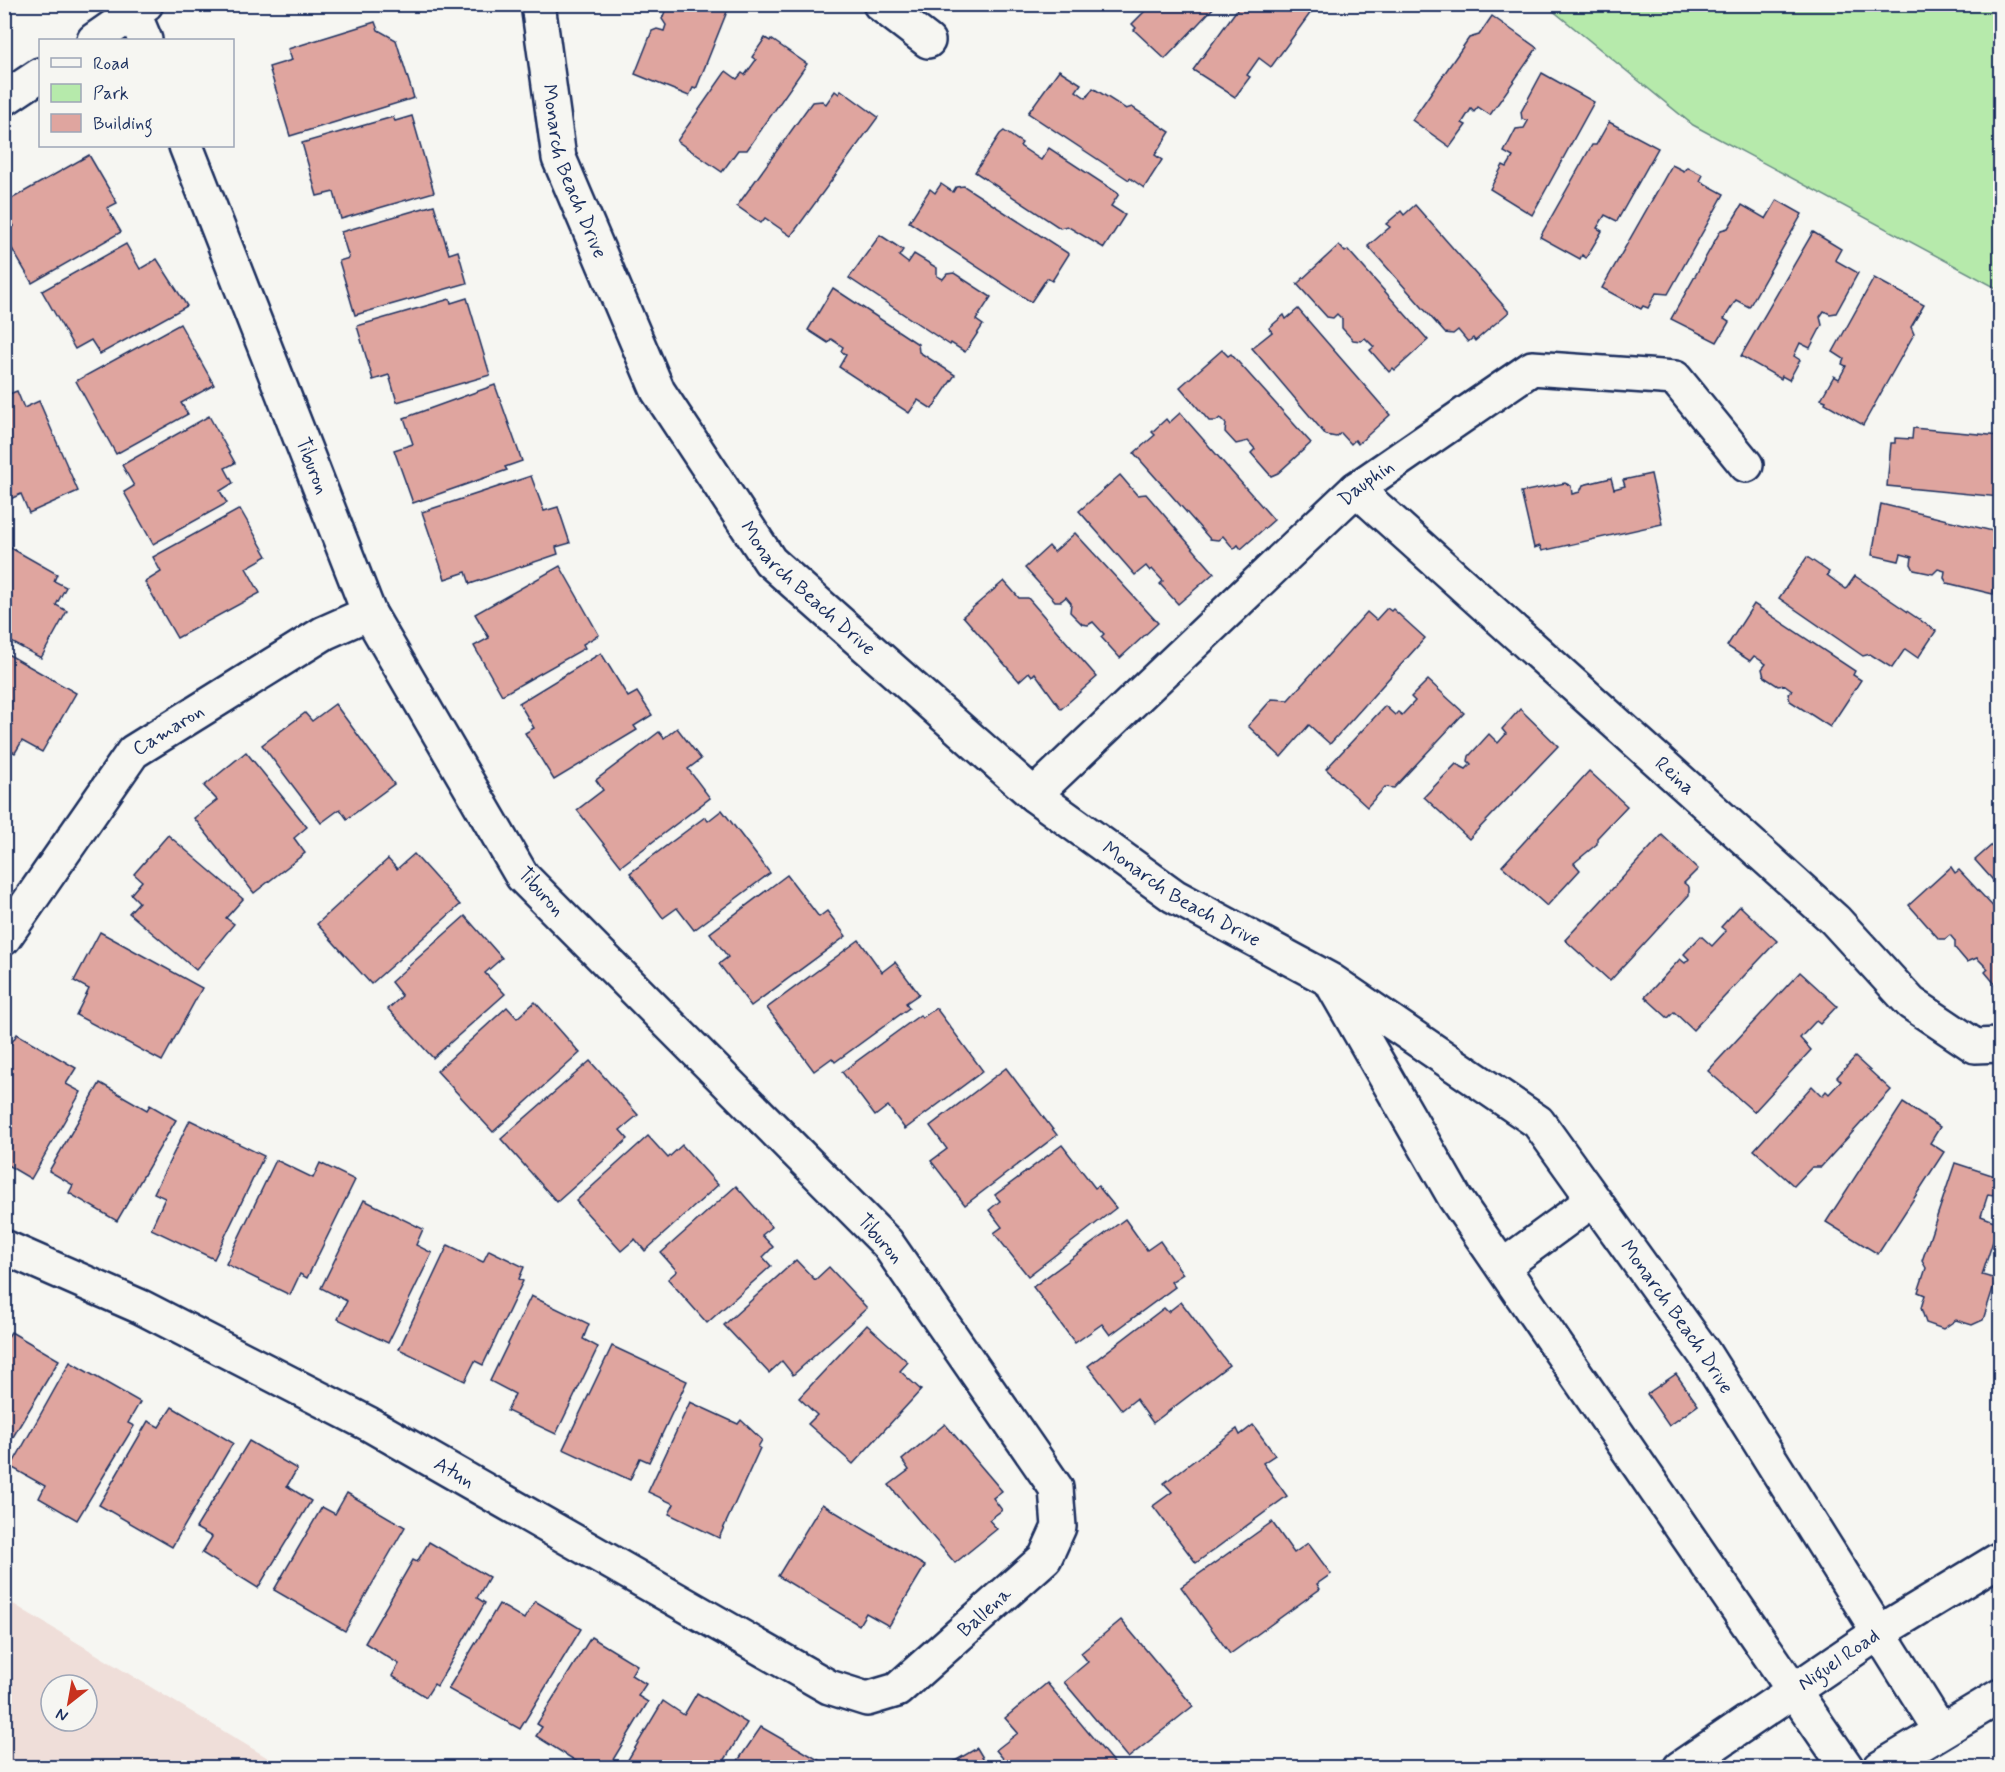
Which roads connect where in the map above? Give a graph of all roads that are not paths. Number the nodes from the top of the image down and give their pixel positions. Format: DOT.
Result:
graph roads {
  1 [pos="538,4"];
  2 [pos="880,4"];
  3 [pos="139,16"];
  4 [pos="96,39"];
  5 [pos="928,41"];
  6 [pos="39,76"];
  7 [pos="4,99"];
  8 [pos="186,147"];
  9 [pos="1746,465"];
  10 [pos="1356,489"];
  11 [pos="369,613"];
  12 [pos="1034,795"];
  13 [pos="4,938"];
  14 [pos="1330,980"];
  15 [pos="2001,1045"];
  16 [pos="1593,1200"];
  17 [pos="4,1247"];
  18 [pos="1503,1266"];
  19 [pos="1059,1527"];
  20 [pos="2001,1559"];
  21 [pos="1878,1634"];
  22 [pos="1795,1689"];
  23 [pos="897,1690"];
  24 [pos="2001,1696"];
  25 [pos="1940,1730"];
  26 [pos="1680,1767"];
  27 [pos="1846,1767"];
  28 [pos="1880,1767"];
  1 -- 12 [label="street, Monarch Beach Drive"];
  2 -- 5 [label="street"];
  3 -- 4 [label="street"];
  6 -- 7 [label="street"];
  8 -- 11 [label="street, Tiburon"];
  9 -- 10 [label="street, Dauphin"];
  10 -- 12 [label="street, Dauphin"];
  10 -- 15 [label="street, Reina"];
  11 -- 13 [label="street, Camaron"];
  11 -- 19 [label="street, Tiburon"];
  12 -- 14 [label="street, Monarch Beach Drive"];
  14 -- 16 [label="street, Monarch Beach Drive"];
  14 -- 18 [label="street"];
  16 -- 18 [label="street"];
  16 -- 21 [label="street, Monarch Beach Drive"];
  17 -- 23 [label="street, Atun"];
  18 -- 22 [label="street"];
  19 -- 23 [label="street, Ballena"];
  20 -- 21 [label="street, Niguel Road"];
  21 -- 22 [label="street, Niguel Road"];
  21 -- 25 [label="street, Monarch Beach Drive"];
  22 -- 26 [label="street, Niguel Road"];
  22 -- 27 [label="street"];
  24 -- 25 [label="street"];
  25 -- 28 [label="street"];
}
